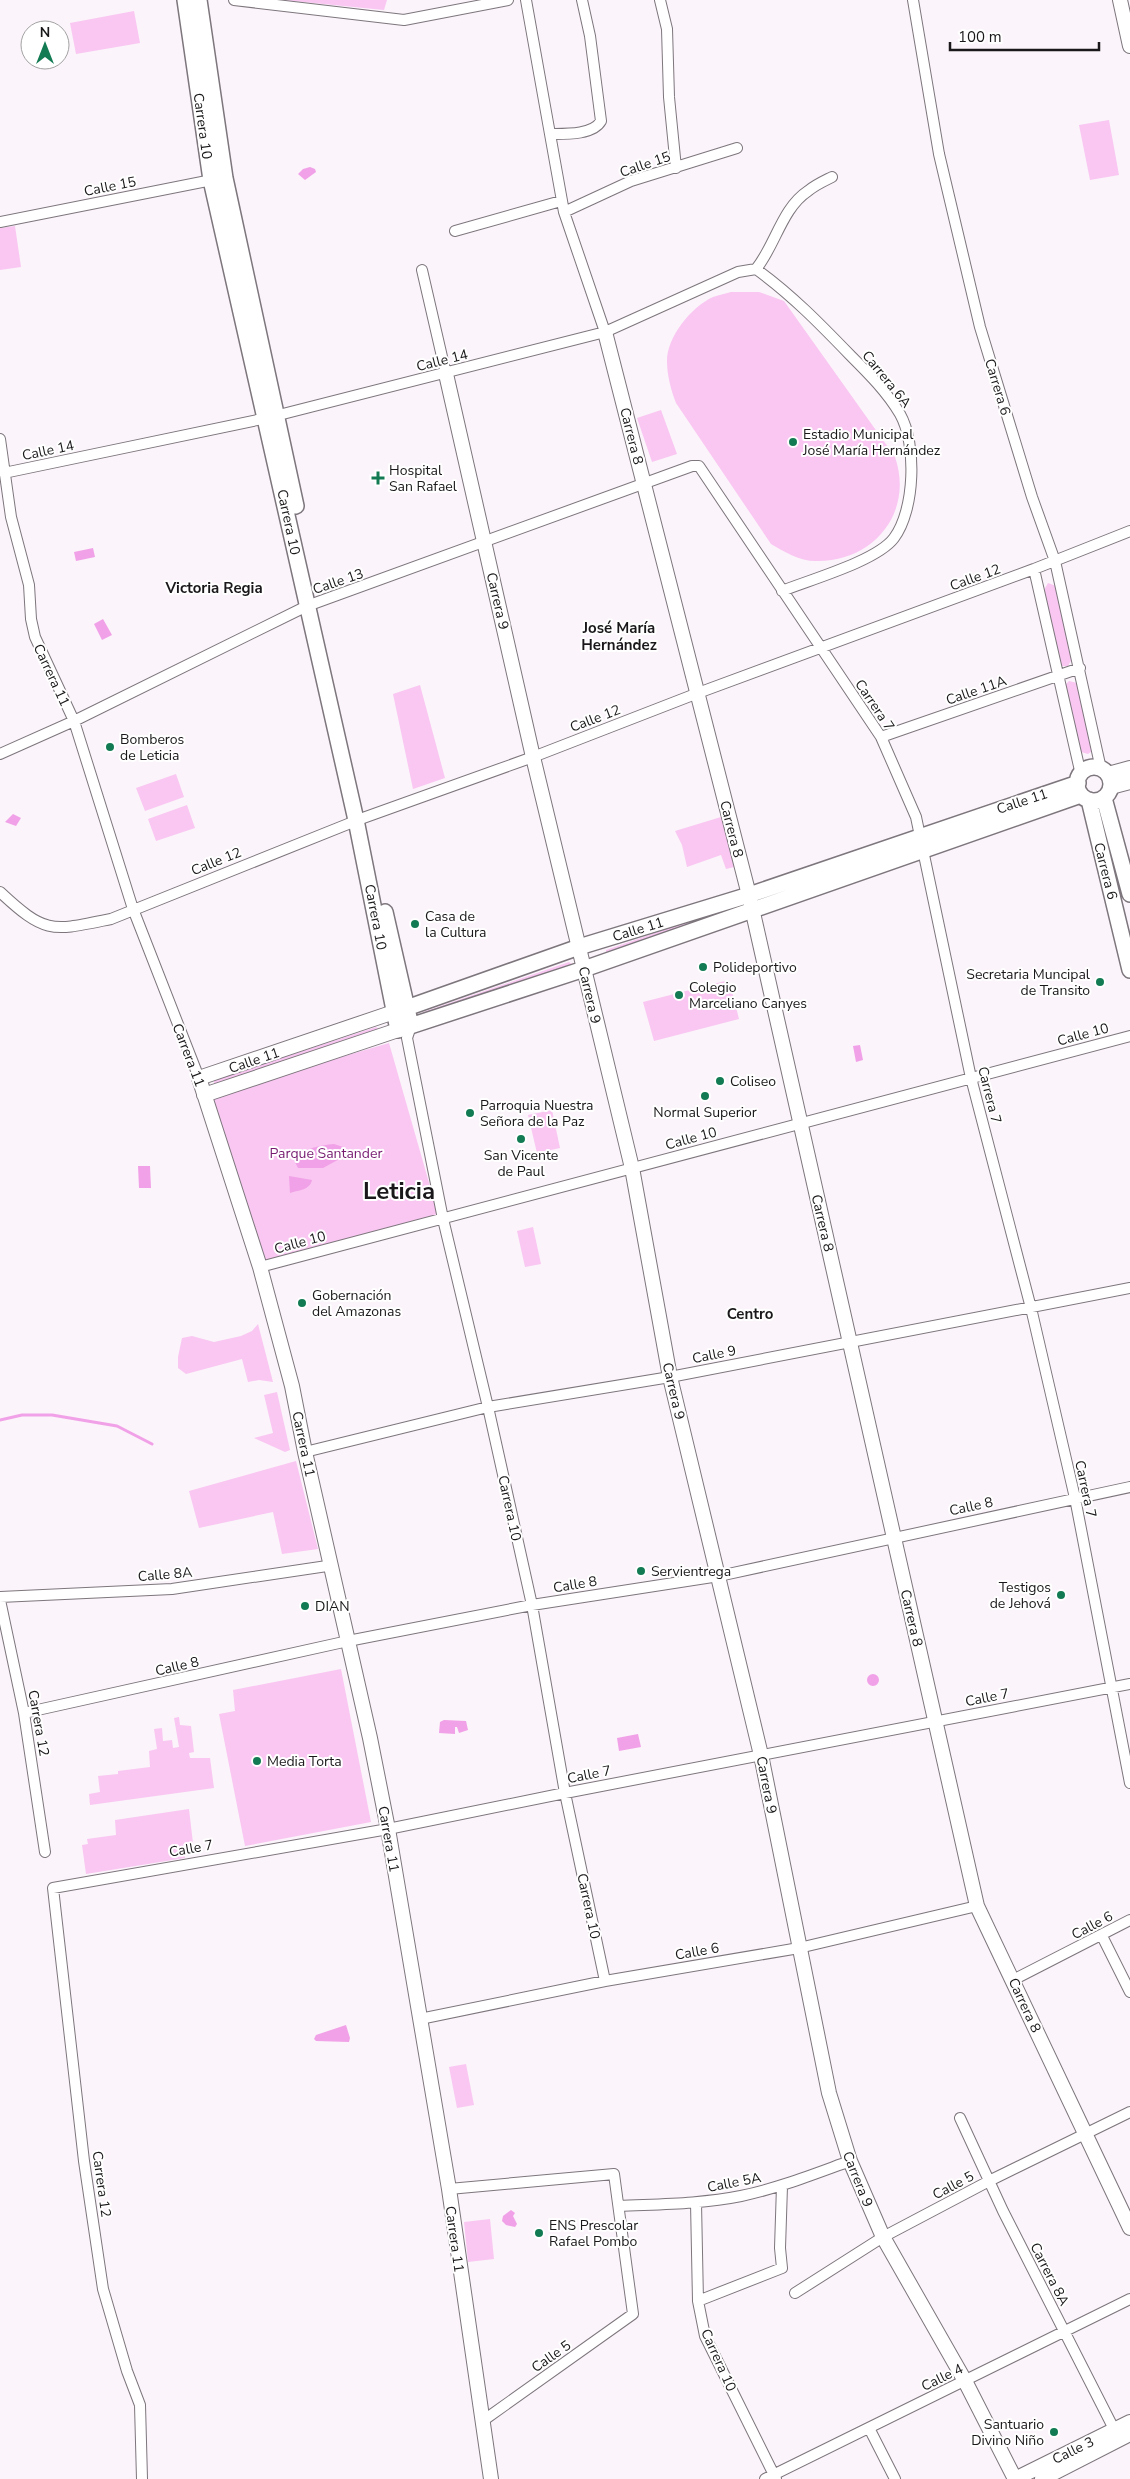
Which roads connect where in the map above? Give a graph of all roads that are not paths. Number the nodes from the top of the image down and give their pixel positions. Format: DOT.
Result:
graph roads {
  1 [pos="185,0"];
  2 [pos="199,0"];
  3 [pos="234,0"];
  4 [pos="508,0"];
  5 [pos="526,0"];
  6 [pos="582,0"];
  7 [pos="660,0"];
  8 [pos="913,0"];
  9 [pos="1120,0"];
  10 [pos="1127,17"];
  11 [pos="1130,46"];
  12 [pos="550,134"];
  13 [pos="737,148"];
  14 [pos="676,168"];
  15 [pos="832,177"];
  16 [pos="218,179"];
  17 [pos="561,201"];
  18 [pos="564,212"];
  19 [pos="0,222"];
  20 [pos="455,231"];
  21 [pos="756,269"];
  22 [pos="422,270"];
  23 [pos="605,332"];
  24 [pos="446,374"];
  25 [pos="272,416"];
  26 [pos="0,439"];
  27 [pos="699,466"];
  28 [pos="4,473"];
  29 [pos="644,484"];
  30 [pos="1130,530"];
  31 [pos="484,542"];
  32 [pos="1055,561"];
  33 [pos="1034,569"];
  34 [pos="782,591"];
  35 [pos="312,605"];
  36 [pos="820,648"];
  37 [pos="1080,668"];
  38 [pos="1057,676"];
  39 [pos="698,694"];
  40 [pos="74,721"];
  41 [pos="881,737"];
  42 [pos="0,754"];
  43 [pos="533,757"];
  44 [pos="1130,768"];
  45 [pos="1106,782"];
  46 [pos="1130,782"];
  47 [pos="1082,788"];
  48 [pos="360,819"];
  49 [pos="921,835"];
  50 [pos="923,851"];
  51 [pos="0,892"];
  52 [pos="749,894"];
  53 [pos="1130,894"];
  54 [pos="133,909"];
  55 [pos="752,911"];
  56 [pos="579,947"];
  57 [pos="584,969"];
  58 [pos="1130,970"];
  59 [pos="401,1010"];
  60 [pos="406,1031"];
  61 [pos="1130,1036"];
  62 [pos="199,1078"];
  63 [pos="970,1078"];
  64 [pos="204,1095"];
  65 [pos="800,1124"];
  66 [pos="632,1168"];
  67 [pos="443,1219"];
  68 [pos="260,1267"];
  69 [pos="1130,1288"];
  70 [pos="1032,1308"];
  71 [pos="849,1341"];
  72 [pos="670,1377"];
  73 [pos="488,1407"];
  74 [pos="304,1452"];
  75 [pos="1130,1487"];
  76 [pos="1075,1498"];
  77 [pos="894,1536"];
  78 [pos="331,1568"];
  79 [pos="720,1576"];
  80 [pos="0,1598"];
  81 [pos="532,1605"];
  82 [pos="348,1641"];
  83 [pos="1130,1684"];
  84 [pos="1111,1688"];
  85 [pos="24,1714"];
  86 [pos="935,1721"];
  87 [pos="761,1755"];
  88 [pos="1130,1783"];
  89 [pos="565,1792"];
  90 [pos="388,1829"];
  91 [pos="45,1852"];
  92 [pos="54,1888"];
  93 [pos="977,1906"];
  94 [pos="1130,1920"];
  95 [pos="1102,1936"];
  96 [pos="799,1948"];
  97 [pos="1013,1980"];
  98 [pos="605,1981"];
  99 [pos="1130,1992"];
  100 [pos="420,2019"];
  101 [pos="1130,2112"];
  102 [pos="960,2118"];
  103 [pos="1085,2134"];
  104 [pos="850,2162"];
  105 [pos="991,2180"];
  106 [pos="782,2186"];
  107 [pos="449,2189"];
  108 [pos="696,2203"];
  109 [pos="620,2206"];
  110 [pos="1130,2228"];
  111 [pos="883,2237"];
  112 [pos="795,2294"];
  113 [pos="1130,2299"];
  114 [pos="698,2301"];
  115 [pos="1064,2332"];
  116 [pos="965,2381"];
  117 [pos="484,2420"];
  118 [pos="1130,2422"];
  119 [pos="869,2428"];
  120 [pos="1121,2435"];
  121 [pos="772,2478"];
  122 [pos="142,2479"];
  123 [pos="491,2479"];
  124 [pos="894,2479"];
  125 [pos="1015,2479"];
  126 [pos="1042,2479"];
  1 -- 16 [label="main road, Carrera 10"];
  2 -- 16 [label="main road, Carrera 10"];
  3 -- 4 [label="street"];
  5 -- 12 [label="street, Carrera 8"];
  6 -- 12 [label="street"];
  7 -- 14 [label="street"];
  8 -- 32 [label="street, Carrera 6"];
  9 -- 10 [label="street"];
  10 -- 11 [label="street"];
  12 -- 17 [label="street, Carrera 8"];
  13 -- 14 [label="street, Calle 15"];
  14 -- 18 [label="street, Calle 15"];
  15 -- 21 [label="street"];
  16 -- 19 [label="street, Calle 15"];
  16 -- 25 [label="main road, Carrera 10"];
  17 -- 18 [label="street, Carrera 8"];
  17 -- 20 [label="street"];
  18 -- 23 [label="street, Carrera 8"];
  21 -- 23 [label="street, Calle 14"];
  21 -- 34 [label="street, Carrera 6A"];
  22 -- 24 [label="street, Carrera 9"];
  23 -- 24 [label="street, Calle 14"];
  23 -- 29 [label="street, Carrera 8"];
  24 -- 25 [label="street, Calle 14"];
  24 -- 31 [label="street, Carrera 9"];
  25 -- 28 [label="street, Calle 14"];
  25 -- 35 [label="main road, Carrera 10"];
  26 -- 28 [label="street, Carrera 11"];
  27 -- 29 [label="street, Calle 13"];
  27 -- 34 [label="street, Carrera 7"];
  28 -- 40 [label="street, Carrera 11"];
  29 -- 31 [label="street, Calle 13"];
  29 -- 39 [label="street, Carrera 8"];
  30 -- 32 [label="street, Calle 12"];
  31 -- 35 [label="street, Calle 13"];
  31 -- 43 [label="street, Carrera 9"];
  32 -- 33 [label="street, Calle 12"];
  32 -- 37 [label="street, Carrera 6"];
  33 -- 36 [label="street, Calle 12"];
  33 -- 38 [label="street, Carrera 6"];
  34 -- 36 [label="street, Carrera 7"];
  35 -- 40 [label="street, Calle 13"];
  35 -- 48 [label="main road, Carrera 10"];
  36 -- 39 [label="street, Calle 12"];
  36 -- 41 [label="street, Carrera 7"];
  37 -- 38 [label="street, Calle 11A"];
  37 -- 45 [label="street, Carrera 6"];
  38 -- 41 [label="street, Calle 11A"];
  38 -- 47 [label="street, Carrera 6"];
  39 -- 43 [label="street, Calle 12"];
  39 -- 52 [label="street, Carrera 8"];
  40 -- 42 [label="street, Calle 13"];
  40 -- 54 [label="street, Carrera 11"];
  41 -- 49 [label="street, Carrera 7"];
  43 -- 48 [label="street, Calle 12"];
  43 -- 56 [label="street, Carrera 9"];
  44 -- 45 [label="street"];
  45 -- 46 [label="street"];
  45 -- 47 [label="main road"];
  45 -- 47 [label="main road"];
  45 -- 53 [label="main road, Carrera 6"];
  47 -- 49 [label="main road, Calle 11"];
  47 -- 50 [label="main road, Calle 11"];
  47 -- 58 [label="main road, Carrera 6"];
  48 -- 54 [label="street, Calle 12"];
  48 -- 59 [label="main road, Carrera 10"];
  49 -- 50 [label="street, Carrera 7"];
  49 -- 52 [label="main road, Calle 11"];
  50 -- 55 [label="main road, Calle 11"];
  50 -- 63 [label="street, Carrera 7"];
  51 -- 54 [label="street, Calle 12"];
  52 -- 55 [label="street, Carrera 8"];
  52 -- 56 [label="main road, Calle 11"];
  54 -- 62 [label="street, Carrera 11"];
  55 -- 57 [label="main road, Calle 11"];
  55 -- 65 [label="street, Carrera 8"];
  56 -- 57 [label="street, Carrera 9"];
  56 -- 59 [label="main road, Calle 11"];
  57 -- 60 [label="main road, Calle 11"];
  57 -- 66 [label="street, Carrera 9"];
  59 -- 60 [label="main road, Carrera 10"];
  59 -- 62 [label="street, Calle 11"];
  60 -- 64 [label="street, Calle 11"];
  60 -- 67 [label="street, Carrera 10"];
  61 -- 63 [label="street, Calle 10"];
  62 -- 64 [label="street, Carrera 11"];
  63 -- 65 [label="street, Calle 10"];
  63 -- 70 [label="street, Carrera 7"];
  64 -- 68 [label="street, Carrera 11"];
  65 -- 66 [label="street, Calle 10"];
  65 -- 71 [label="street, Carrera 8"];
  66 -- 67 [label="street, Calle 10"];
  66 -- 72 [label="street, Carrera 9"];
  67 -- 68 [label="street, Calle 10"];
  67 -- 73 [label="street, Carrera 10"];
  68 -- 74 [label="street, Carrera 11"];
  69 -- 70 [label="street, Calle 9"];
  70 -- 71 [label="street, Calle 9"];
  70 -- 76 [label="street, Carrera 7"];
  71 -- 72 [label="street, Calle 9"];
  71 -- 77 [label="street, Carrera 8"];
  72 -- 73 [label="street, Calle 9"];
  72 -- 79 [label="street, Carrera 9"];
  73 -- 74 [label="street, Calle 9"];
  73 -- 81 [label="street, Carrera 10"];
  74 -- 78 [label="street, Carrera 11"];
  75 -- 76 [label="street, Calle 8"];
  76 -- 77 [label="street, Calle 8"];
  76 -- 84 [label="street, Carrera 7"];
  77 -- 79 [label="street, Calle 8"];
  77 -- 86 [label="street, Carrera 8"];
  78 -- 80 [label="street, Calle 8A"];
  78 -- 82 [label="street, Carrera 11"];
  79 -- 81 [label="street, Calle 8"];
  79 -- 87 [label="street, Carrera 9"];
  80 -- 85 [label="street, Carrera 12"];
  81 -- 82 [label="street, Calle 8"];
  81 -- 89 [label="street, Carrera 10"];
  82 -- 85 [label="street, Calle 8"];
  82 -- 90 [label="street, Carrera 11"];
  83 -- 84 [label="street, Calle 7"];
  84 -- 86 [label="street, Calle 7"];
  84 -- 88 [label="street, Carrera 7"];
  85 -- 91 [label="street, Carrera 12"];
  86 -- 87 [label="street, Calle 7"];
  86 -- 93 [label="street, Carrera 8"];
  87 -- 89 [label="street, Calle 7"];
  87 -- 96 [label="street, Carrera 9"];
  89 -- 90 [label="street, Calle 7"];
  89 -- 98 [label="street, Carrera 10"];
  90 -- 92 [label="street, Calle 7"];
  90 -- 100 [label="street, Carrera 11"];
  92 -- 122 [label="street, Carrera 12"];
  93 -- 96 [label="street, Calle 6"];
  93 -- 97 [label="street, Carrera 8"];
  94 -- 95 [label="street, Calle 6"];
  95 -- 97 [label="street, Calle 6"];
  95 -- 99 [label="street"];
  96 -- 98 [label="street, Calle 6"];
  96 -- 104 [label="street, Carrera 9"];
  97 -- 103 [label="street, Carrera 8"];
  98 -- 100 [label="street, Calle 6"];
  100 -- 107 [label="street, Carrera 11"];
  101 -- 103 [label="street, Calle 5"];
  102 -- 105 [label="street, Carrera 8A"];
  103 -- 105 [label="street, Calle 5"];
  103 -- 110 [label="street, Carrera 8"];
  104 -- 106 [label="street, Calle 5A"];
  104 -- 111 [label="street, Carrera 9"];
  105 -- 111 [label="street, Calle 5"];
  105 -- 115 [label="street, Carrera 8A"];
  106 -- 108 [label="street, Calle 5A"];
  106 -- 114 [label="street"];
  107 -- 109 [label="street"];
  107 -- 117 [label="street, Carrera 11"];
  108 -- 109 [label="street, Calle 5A"];
  108 -- 114 [label="street, Carrera 10"];
  109 -- 117 [label="street, Calle 5"];
  111 -- 112 [label="street, Calle 5"];
  111 -- 116 [label="street, Carrera 9"];
  113 -- 115 [label="street, Calle 4"];
  114 -- 121 [label="street, Carrera 10"];
  115 -- 116 [label="street, Calle 4"];
  115 -- 120 [label="street, Carrera 8A"];
  116 -- 119 [label="street, Calle 4"];
  116 -- 125 [label="street, Carrera 9"];
  117 -- 123 [label="street, Carrera 11"];
  118 -- 120 [label="street, Calle 3"];
  119 -- 121 [label="street, Calle 4"];
  119 -- 124 [label="street"];
  120 -- 125 [label="street, Calle 3"];
  120 -- 126 [label="street, Calle 3"];
}
